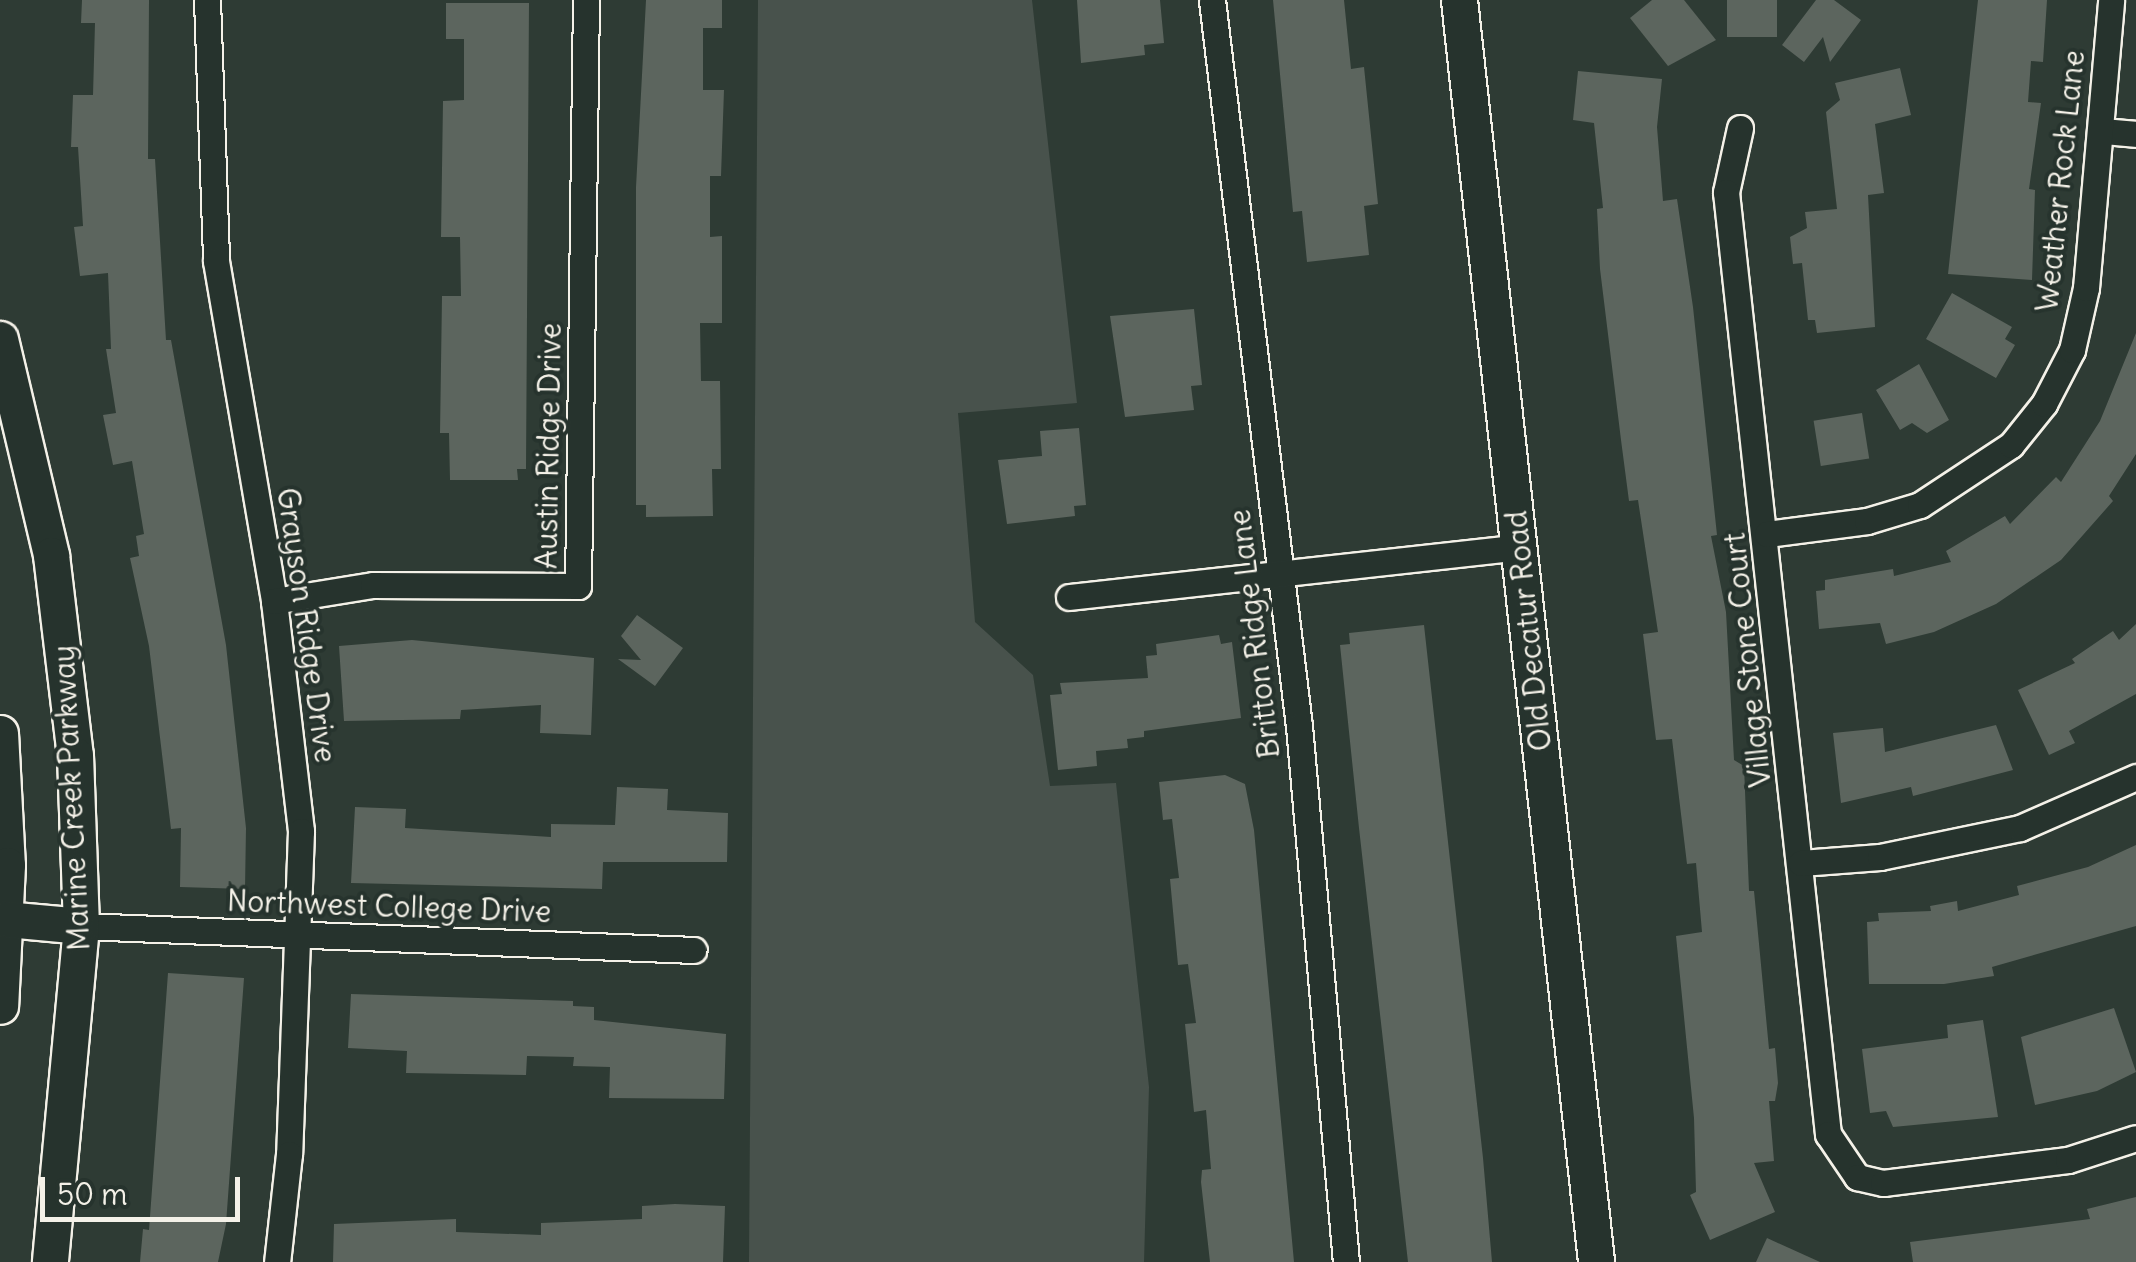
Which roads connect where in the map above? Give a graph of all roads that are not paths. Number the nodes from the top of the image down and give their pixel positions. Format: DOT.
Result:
graph roads {
  1 [pos="207,0"];
  2 [pos="586,0"];
  3 [pos="1212,0"];
  4 [pos="1459,0"];
  5 [pos="2111,0"];
  6 [pos="1740,128"];
  7 [pos="2103,131"];
  8 [pos="2136,134"];
  9 [pos="0,339"];
  10 [pos="1767,534"];
  11 [pos="1519,547"];
  12 [pos="1280,573"];
  13 [pos="1069,597"];
  14 [pos="274,600"];
  15 [pos="0,734"];
  16 [pos="2136,777"];
  17 [pos="1801,863"];
  18 [pos="3,918"];
  19 [pos="81,926"];
  20 [pos="301,935"];
  21 [pos="694,950"];
  22 [pos="0,1006"];
  23 [pos="2136,1138"];
  24 [pos="50,1262"];
  25 [pos="277,1262"];
  26 [pos="1346,1262"];
  27 [pos="1596,1262"];
  1 -- 14 [label="street, Grayson Ridge Drive"];
  2 -- 14 [label="street, Austin Ridge Drive"];
  3 -- 12 [label="street, Britton Ridge Lane"];
  4 -- 11 [label="main road, Old Decatur Road"];
  5 -- 7 [label="street, Weather Rock Lane"];
  6 -- 10 [label="street, Village Stone Court"];
  7 -- 8 [label="street"];
  7 -- 10 [label="street, Weather Rock Lane"];
  9 -- 19 [label="main road, Marine Creek Parkway"];
  10 -- 17 [label="street, Village Stone Court"];
  11 -- 12 [label="street"];
  11 -- 27 [label="main road, Old Decatur Road"];
  12 -- 13 [label="street"];
  12 -- 26 [label="street, Britton Ridge Lane"];
  14 -- 20 [label="street, Grayson Ridge Drive"];
  15 -- 18 [label="main road"];
  16 -- 17 [label="street"];
  17 -- 23 [label="street, Village Stone Court"];
  18 -- 19 [label="main road"];
  18 -- 22 [label="main road"];
  19 -- 20 [label="street, Northwest College Drive"];
  19 -- 24 [label="main road, Marine Creek Parkway"];
  20 -- 21 [label="street, Northwest College Drive"];
  20 -- 25 [label="street, Grayson Ridge Drive"];
}
